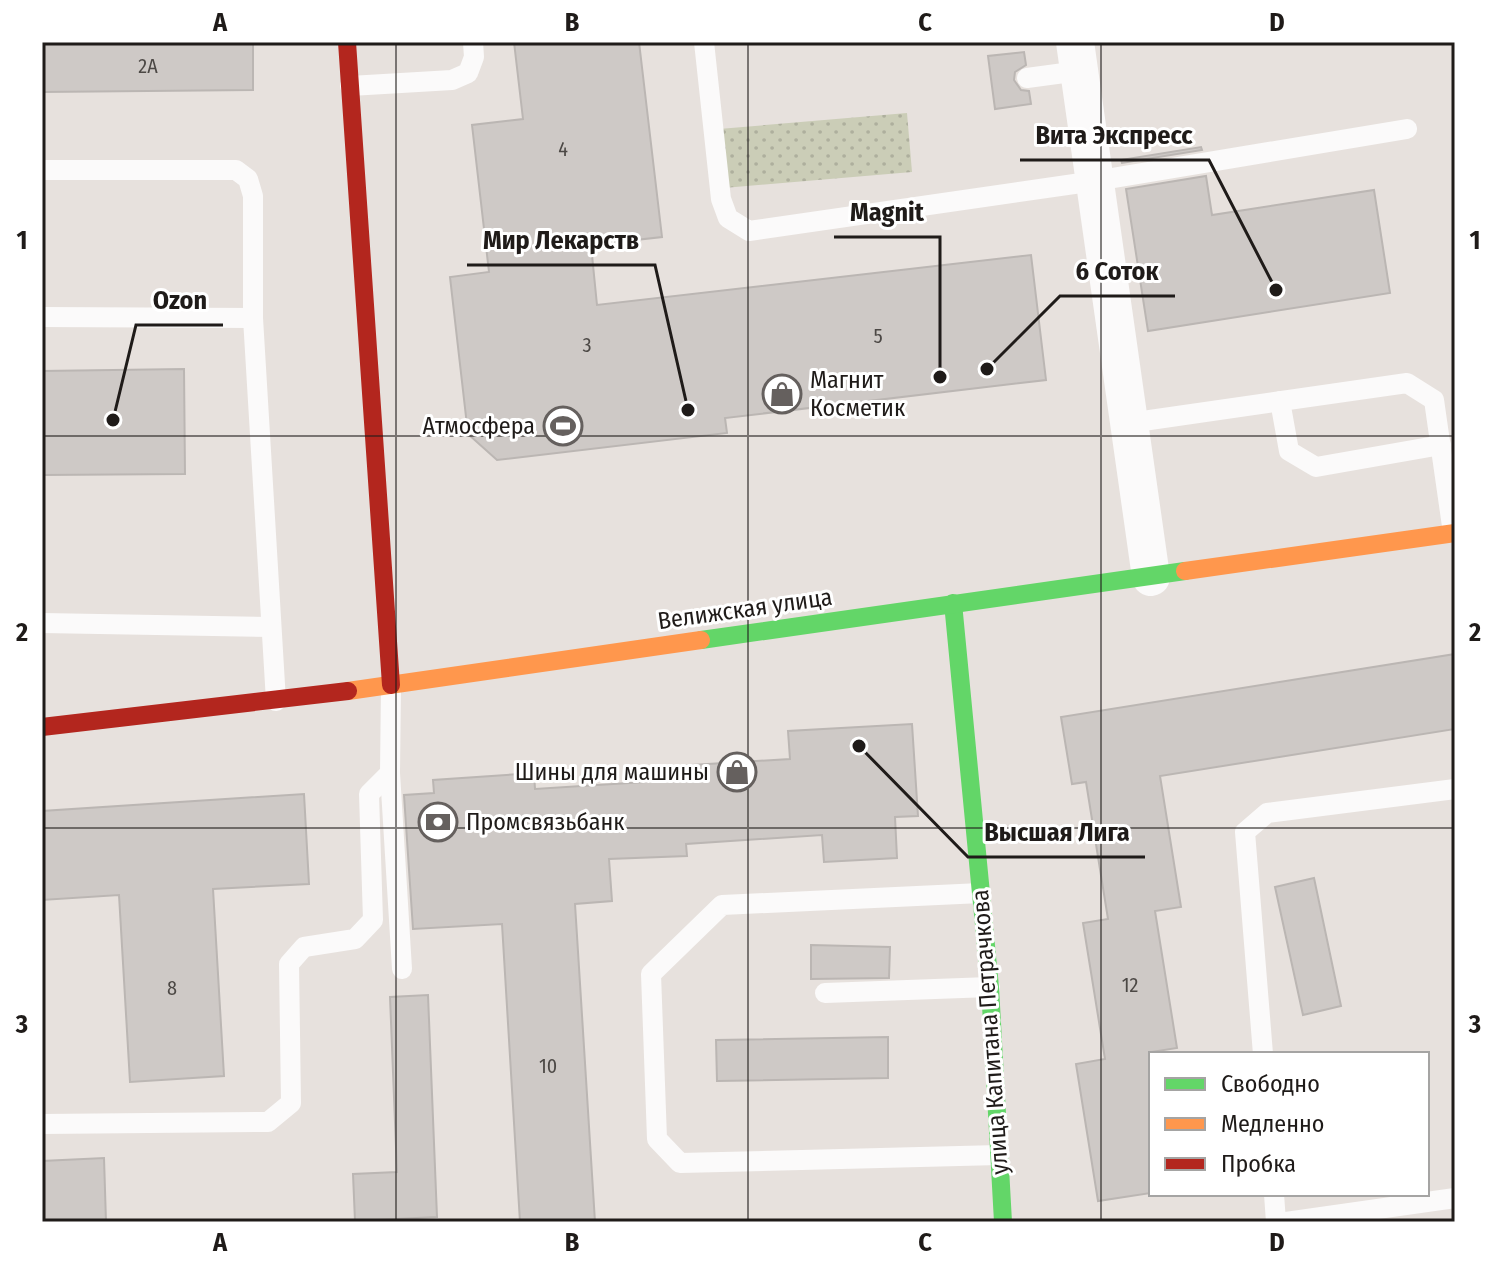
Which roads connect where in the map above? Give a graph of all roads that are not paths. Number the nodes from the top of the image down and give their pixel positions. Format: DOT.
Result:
graph roads {
  1 [pos="347,42"];
  2 [pos="473,42"];
  3 [pos="704,42"];
  4 [pos="1077,56"];
  5 [pos="1027,78"];
  6 [pos="350,86"];
  7 [pos="1407,129"];
  8 [pos="42,170"];
  9 [pos="1095,181"];
  10 [pos="42,317"];
  11 [pos="253,318"];
  12 [pos="1280,401"];
  13 [pos="1129,423"];
  14 [pos="1441,445"];
  15 [pos="1454,533"];
  16 [pos="1151,577"];
  17 [pos="953,603"];
  18 [pos="42,623"];
  19 [pos="271,627"];
  20 [pos="391,685"];
  21 [pos="276,701"];
  22 [pos="42,727"];
  23 [pos="390,773"];
  24 [pos="1455,789"];
  25 [pos="981,893"];
  26 [pos="402,969"];
  27 [pos="990,987"];
  28 [pos="825,993"];
  29 [pos="1263,1052"];
  30 [pos="42,1124"];
  31 [pos="999,1155"];
  32 [pos="1274,1196"];
  33 [pos="1455,1198"];
  34 [pos="1381,1201"];
  35 [pos="1003,1222"];
  36 [pos="1276,1222"];
  37 [pos="1286,1222"];
  1 -- 6 [label="main road"];
  2 -- 6 [label="lane"];
  3 -- 9 [label="lane"];
  4 -- 5 [label="lane"];
  4 -- 9 [label="street"];
  6 -- 20 [label="main road"];
  7 -- 9 [label="lane"];
  8 -- 11 [label="lane"];
  9 -- 13 [label="street"];
  10 -- 11 [label="lane"];
  11 -- 19 [label="lane"];
  12 -- 13 [label="lane"];
  12 -- 14 [label="lane"];
  12 -- 14 [label="lane"];
  13 -- 16 [label="street"];
  14 -- 15 [label="lane"];
  15 -- 16 [label="main road, Велижская улица"];
  16 -- 17 [label="main road, Велижская улица"];
  17 -- 20 [label="main road, Велижская улица"];
  17 -- 25 [label="main road, улица Капитана Петрачкова"];
  18 -- 19 [label="lane"];
  19 -- 21 [label="lane"];
  20 -- 21 [label="main road, Велижская улица"];
  20 -- 23 [label="lane"];
  21 -- 22 [label="main road, Велижская улица"];
  23 -- 26 [label="lane"];
  23 -- 30 [label="lane"];
  24 -- 29 [label="lane"];
  25 -- 27 [label="main road, улица Капитана Петрачкова"];
  25 -- 31 [label="lane"];
  27 -- 28 [label="lane"];
  27 -- 31 [label="main road, улица Капитана Петрачкова"];
  31 -- 35 [label="main road, улица Капитана Петрачкова"];
  32 -- 36 [label="lane"];
  33 -- 34 [label="lane"];
  34 -- 37 [label="lane"];
}
